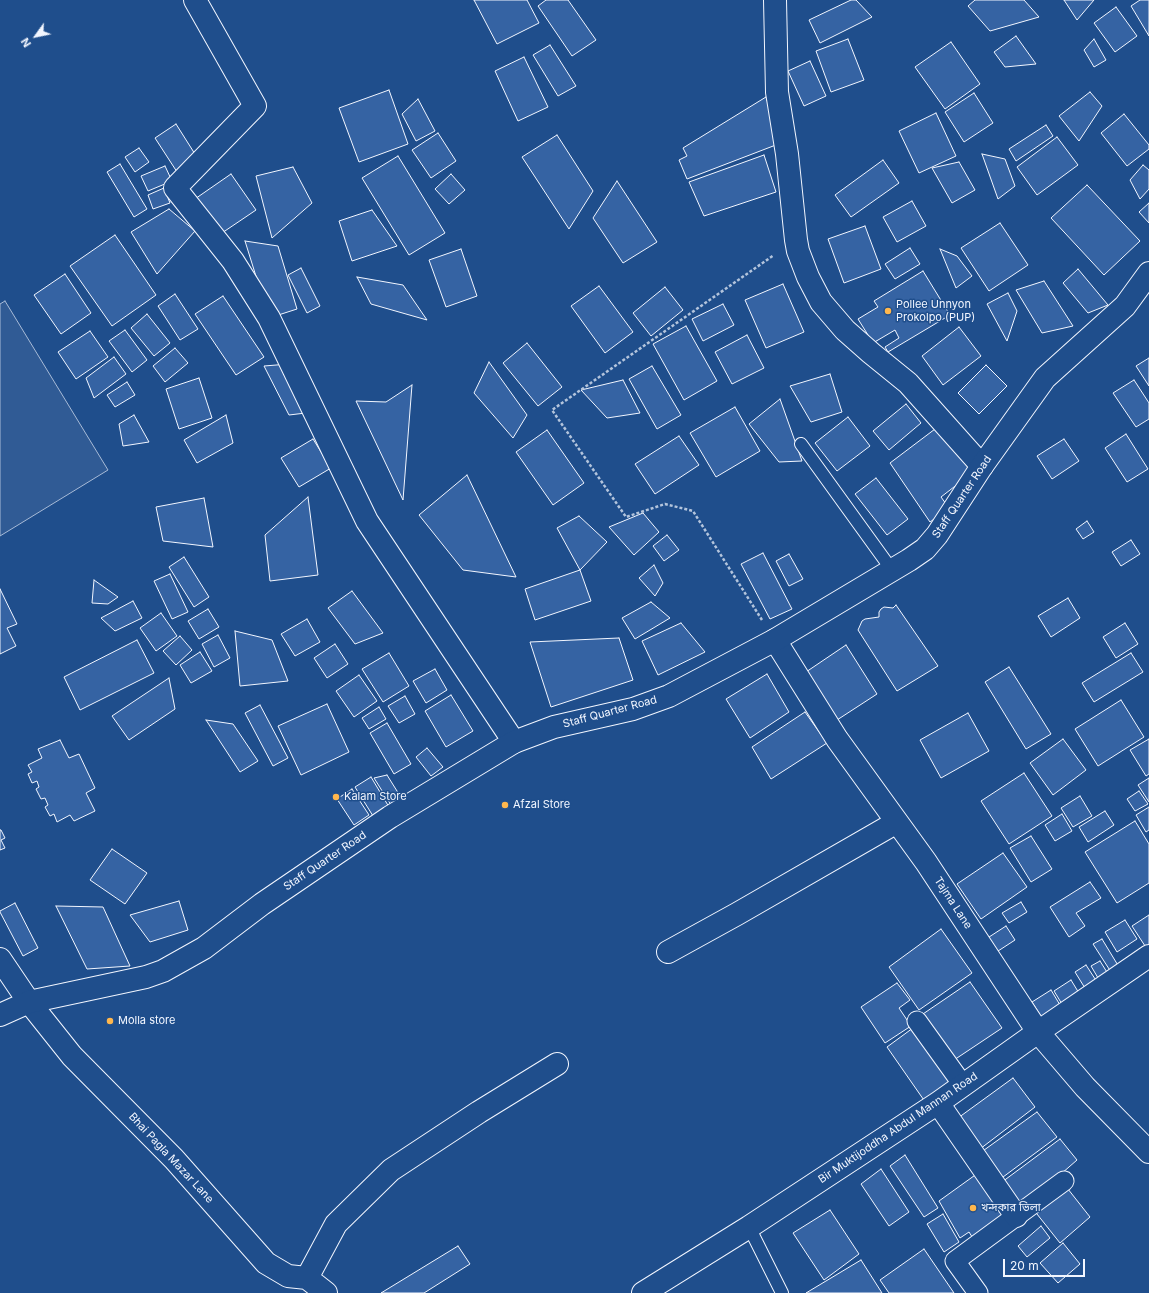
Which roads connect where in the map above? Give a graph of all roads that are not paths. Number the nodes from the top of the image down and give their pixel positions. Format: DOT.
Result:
graph roads {
  1 [pos="195,0"];
  2 [pos="775,0"];
  3 [pos="1149,273"];
  4 [pos="801,444"];
  5 [pos="982,466"];
  6 [pos="892,570"];
  7 [pos="775,640"];
  8 [pos="514,742"];
  9 [pos="897,822"];
  10 [pos="668,952"];
  11 [pos="1149,956"];
  12 [pos="0,959"];
  13 [pos="30,1002"];
  14 [pos="0,1015"];
  15 [pos="918,1021"];
  16 [pos="1038,1032"];
  17 [pos="557,1064"];
  18 [pos="963,1085"];
  19 [pos="938,1103"];
  20 [pos="1147,1147"];
  21 [pos="1064,1180"];
  22 [pos="1016,1216"];
  23 [pos="748,1227"];
  24 [pos="308,1278"];
  25 [pos="326,1293"];
  26 [pos="643,1293"];
  27 [pos="782,1293"];
  28 [pos="978,1293"];
  1 -- 8 [label="street"];
  2 -- 5 [label="street"];
  3 -- 5 [label="street, Staff Quarter Road"];
  4 -- 6 [label="lane"];
  5 -- 6 [label="street, Staff Quarter Road"];
  6 -- 7 [label="street, Staff Quarter Road"];
  7 -- 8 [label="street, Staff Quarter Road"];
  7 -- 9 [label="street, Tajma Lane"];
  8 -- 13 [label="street, Staff Quarter Road"];
  9 -- 10 [label="street"];
  9 -- 16 [label="street, Tajma Lane"];
  11 -- 16 [label="street, Bir Muktijoddha Abdul Mannan Road"];
  12 -- 13 [label="street, Bhai Pagla Mazar Lane"];
  13 -- 14 [label="street, Staff Quarter Road"];
  13 -- 24 [label="street, Bhai Pagla Mazar Lane"];
  15 -- 18 [label="street"];
  16 -- 18 [label="street, Bir Muktijoddha Abdul Mannan Road"];
  16 -- 20 [label="street, Tajma Lane"];
  17 -- 24 [label="street"];
  18 -- 19 [label="street, Bir Muktijoddha Abdul Mannan Road"];
  19 -- 22 [label="street"];
  19 -- 23 [label="street, Bir Muktijoddha Abdul Mannan Road"];
  21 -- 22 [label="street"];
  22 -- 28 [label="street"];
  23 -- 26 [label="street, Bir Muktijoddha Abdul Mannan Road"];
  23 -- 27 [label="lane"];
  24 -- 25 [label="street"];
}
